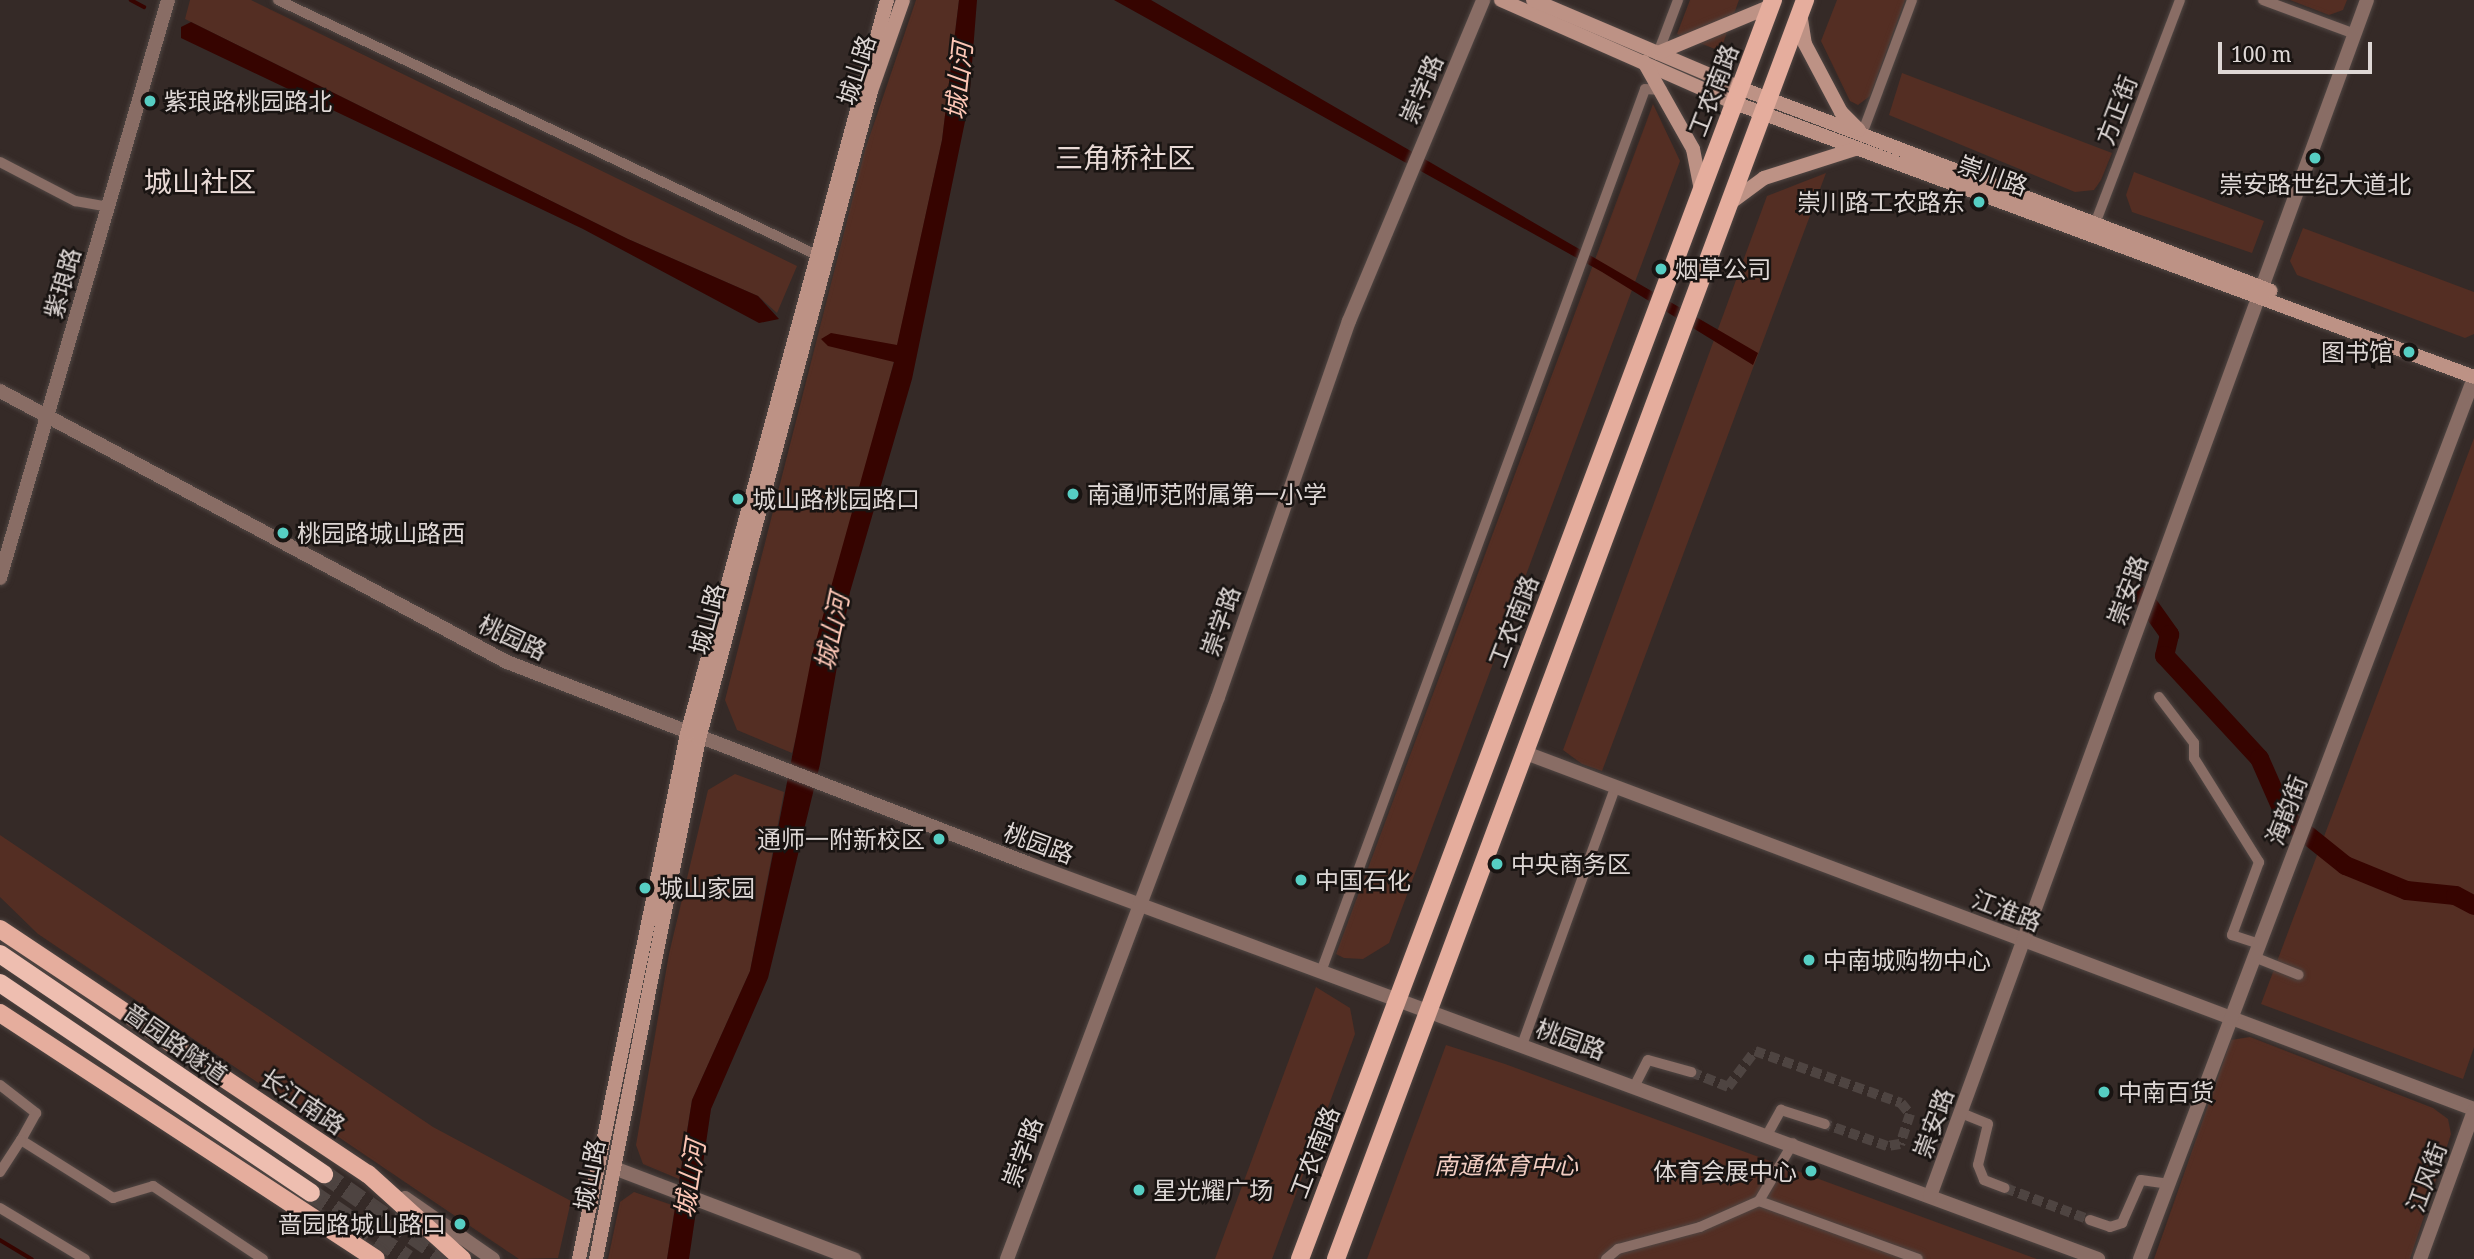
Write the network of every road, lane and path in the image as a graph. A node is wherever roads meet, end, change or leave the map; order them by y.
1 (168, 0) edge
2 (278, 0) edge
3 (887, 0) edge
4 (903, 0) edge
5 (1483, 0) edge
6 (1501, 0) edge
7 (1534, 0) edge
8 (1678, 0) edge
9 (1912, 0) edge
10 (2180, 0) edge
11 (2263, 0) edge
12 (2367, 0) edge
13 (1772, 3) edge
14 (1802, 6) edge
15 (2354, 34) junction
16 (1658, 53) junction
17 (1643, 61) junction
18 (1662, 90) junction
19 (1737, 95) junction
20 (1765, 106) junction
21 (1862, 134) junction
22 (1855, 149) junction
23 (0, 162) edge
24 (1701, 190) junction
25 (1730, 203) junction
26 (108, 208) junction
27 (2096, 220) junction
28 (2090, 235) junction
29 (820, 257) junction
30 (2260, 292) junction
31 (2474, 368) edge
32 (2474, 378) edge
33 (0, 391) edge
34 (48, 419) junction
35 (0, 578) edge
36 (2159, 697) dead end
37 (693, 737) junction
38 (1523, 752) junction
39 (1616, 786) junction
40 (1138, 902) junction
41 (0, 919) edge
42 (0, 929) edge
43 (2024, 941) junction
44 (0, 947) edge
45 (2257, 951) junction
46 (0, 954) edge
47 (48, 960) junction
48 (1322, 969) junction
49 (2298, 975) dead end
50 (0, 984) edge
51 (0, 994) edge
52 (1398, 997) junction
53 (1429, 1009) junction
54 (0, 1013) edge
55 (2230, 1018) junction
56 (105, 1023) junction
57 (1522, 1045) junction
58 (1691, 1072) tunnel mouth
59 (0, 1085) edge
60 (1634, 1087) junction
61 (2474, 1110) edge
62 (1961, 1113) junction
63 (1825, 1124) tunnel mouth
64 (220, 1132) junction
65 (1767, 1135) junction
66 (21, 1140) junction
67 (1793, 1143) junction
68 (614, 1168) junction
69 (0, 1172) edge
70 (324, 1174) tunnel mouth
71 (368, 1174) junction
72 (2168, 1184) junction
73 (2005, 1188) tunnel mouth
74 (311, 1193) tunnel mouth
75 (1930, 1196) junction
76 (1759, 1201) junction
77 (0, 1208) edge
78 (2090, 1220) tunnel mouth
79 (584, 1238) junction
80 (356, 1253) edge
81 (260, 1258) edge
82 (85, 1259) edge
83 (376, 1259) edge
84 (463, 1259) edge
85 (493, 1259) edge
86 (572, 1259) edge
87 (579, 1259) edge
88 (596, 1259) edge
89 (854, 1259) edge
90 (1007, 1259) edge
91 (1300, 1259) edge
92 (1336, 1259) edge
93 (1606, 1259) edge
94 (1918, 1259) edge
95 (2098, 1259) edge
96 (2140, 1259) edge
97 (2420, 1259) edge

1 - 26 street, 紫琅路
2 - 29 street
3 - 29 main road, 城山路
4 - 29 main road, 城山路
5 - 40 street, 崇学路
6 - 17 main road, 崇川路
7 - 16 main road, 崇川路
8 - 16 street
9 - 21 street
10 - 27 street, 方正街
11 - 15 street
12 - 15 street, 崇安路
13 - 16 main road
13 - 19 main road, 工农南路
14 - 20 main road
14 - 21 main road
15 - 30 street, 崇安路
16 - 19 main road, 崇川路
17 - 18 main road
17 - 19 main road, 崇川路
18 - 24 main road
18 - 48 street
19 - 20 main road, 崇川路
19 - 24 main road, 工农南路
20 - 21 main road, 崇川路
20 - 22 main road, 崇川路
20 - 25 main road
21 - 27 main road, 崇川路
22 - 25 main road
22 - 28 main road, 崇川路
23 - 26 street
24 - 52 main road, 工农南路
25 - 38 main road
26 - 34 street, 紫琅路
27 - 28 street, 方正街
27 - 30 main road, 崇川路
28 - 30 main road, 崇川路
29 - 37 main road, 城山路
30 - 31 main road, 崇川路
30 - 32 main road, 崇川路
30 - 43 street, 崇安路
32 - 45 street, 海韵街
33 - 34 street, 桃园路
34 - 35 street, 紫琅路
34 - 37 street, 桃园路
36 - 45 street
37 - 40 street, 桃园路
37 - 68 main road, 城山路
37 - 79 main road, 城山路
38 - 39 street, 江淮路
38 - 53 main road
39 - 43 street, 江淮路
39 - 57 street
40 - 48 street, 桃园路
40 - 90 street, 崇学路
41 - 47 street
42 - 47 main road, 长江南路
43 - 55 street, 江淮路
43 - 62 street, 崇安路
44 - 56 highway
45 - 49 street
45 - 55 street, 海韵街
46 - 56 highway, 啬园路隧道
47 - 71 main road, 长江南路
48 - 52 street, 桃园路
50 - 64 highway, 啬园路隧道
51 - 64 highway
52 - 53 street, 桃园路
52 - 91 main road, 工农南路
53 - 57 street, 桃园路
53 - 92 main road
54 - 80 main road
55 - 61 street, 江淮路
55 - 72 street, 海韵街
56 - 70 highway, 啬园路隧道
57 - 60 street, 桃园路
58 - 60 street
59 - 66 street
60 - 65 street, 桃园路
61 - 97 street, 江风街
62 - 73 street
62 - 75 street, 崇安路
63 - 65 street
64 - 74 highway, 啬园路隧道
65 - 67 street, 桃园路
66 - 69 street
66 - 81 street
67 - 75 street, 桃园路
67 - 76 street
68 - 88 main road, 城山路
68 - 89 street
71 - 84 main road, 长江南路
71 - 85 street
72 - 78 street
72 - 96 street, 海韵街
75 - 95 street, 桃园路
76 - 93 street
76 - 94 street
77 - 82 street
79 - 86 main road
79 - 87 main road, 城山路
80 - 83 main road

